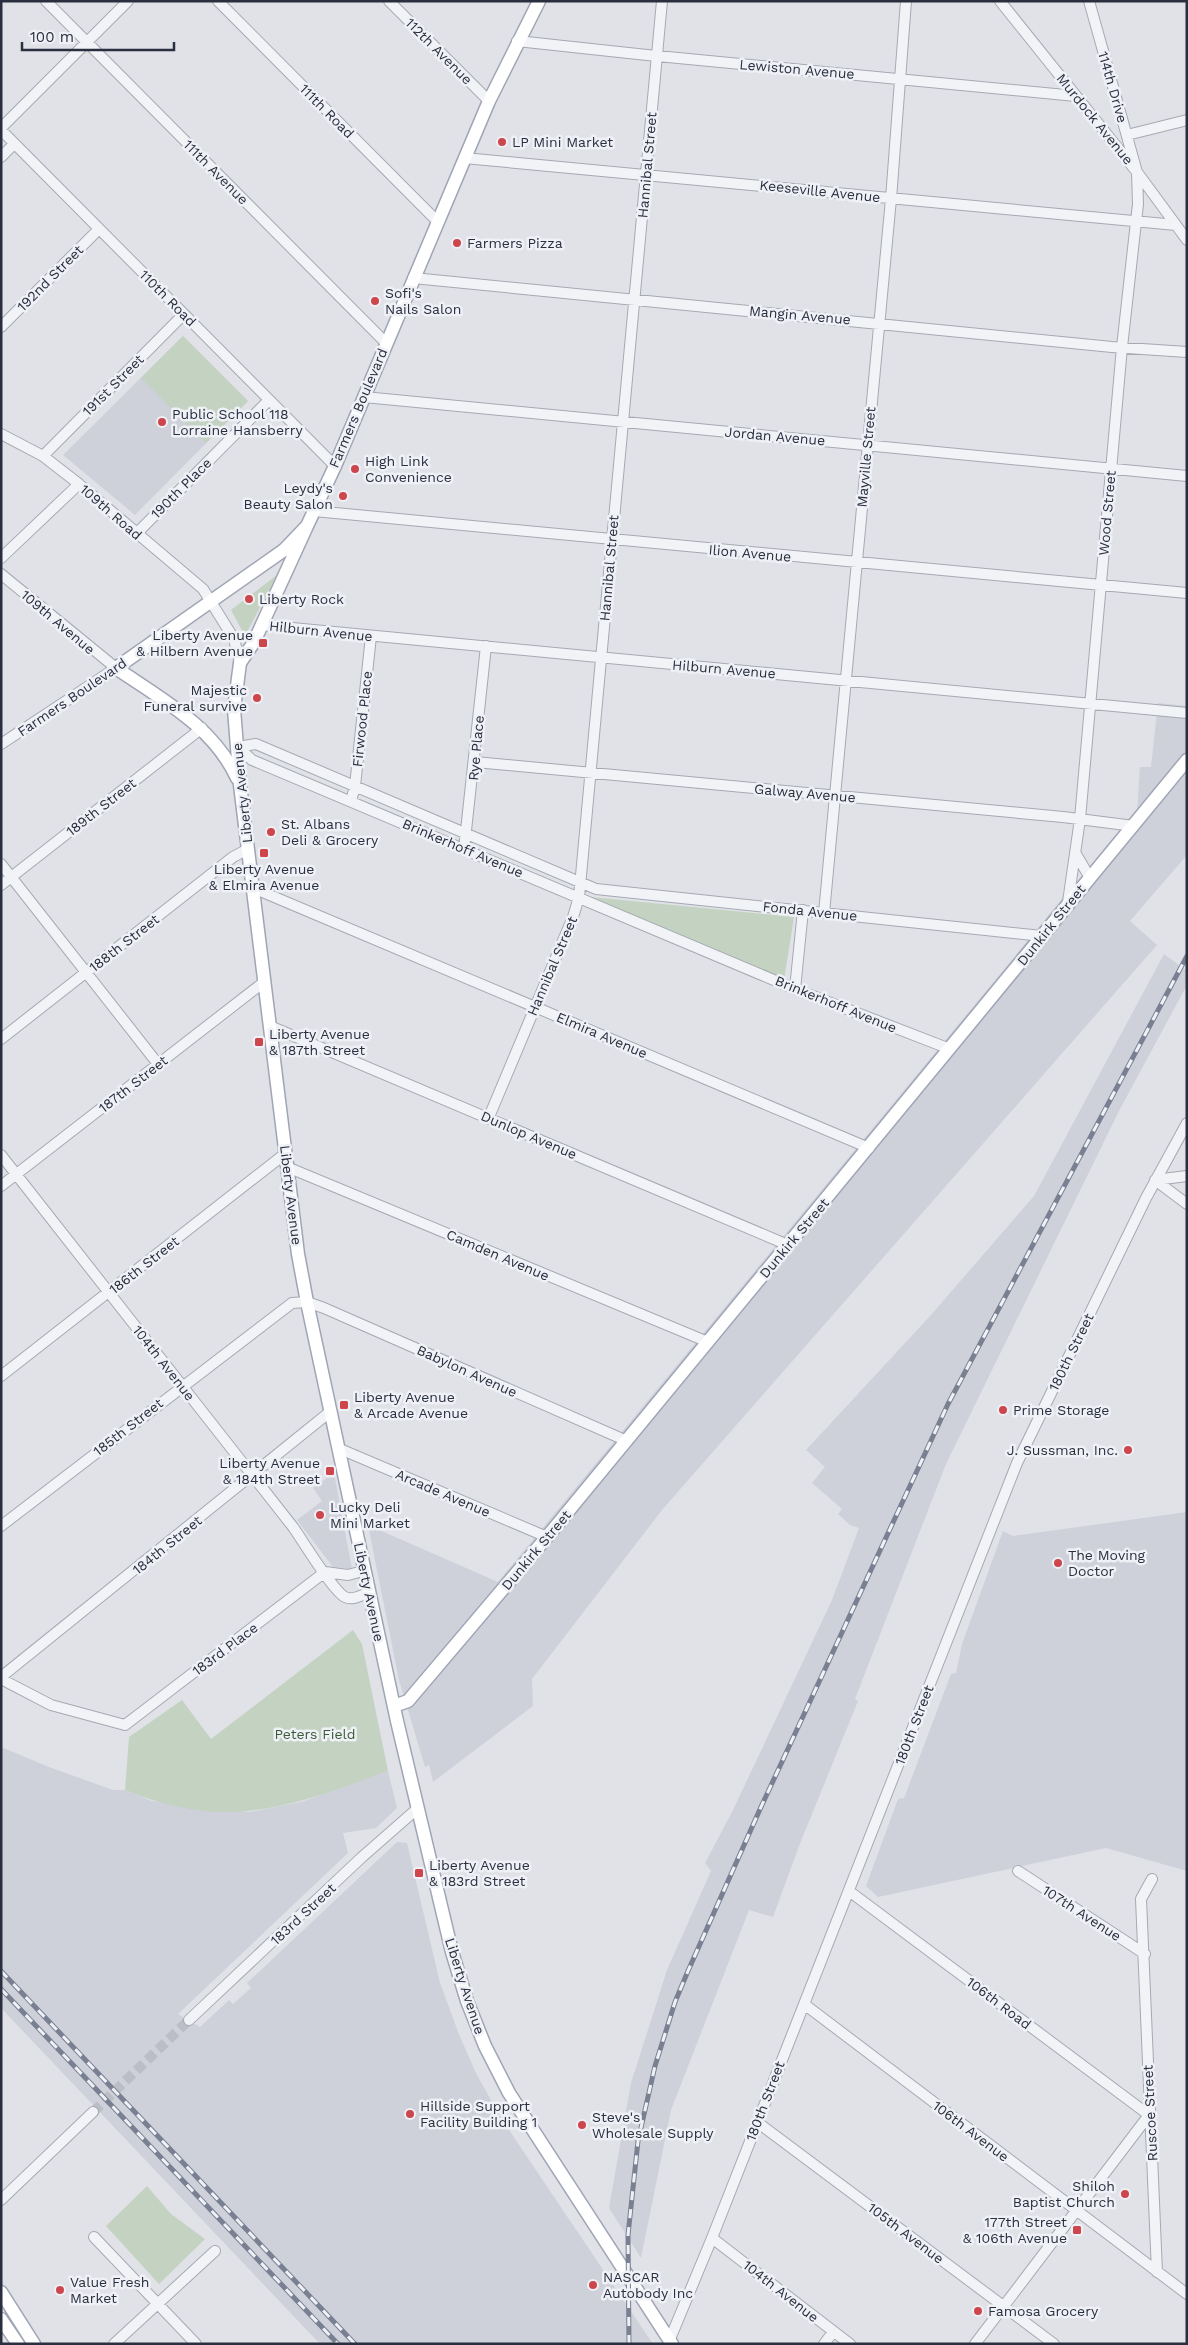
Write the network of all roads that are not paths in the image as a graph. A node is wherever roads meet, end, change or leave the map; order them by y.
1 (46, 1) edge
2 (128, 1) edge
3 (218, 1) edge
4 (389, 1) edge
5 (539, 1) edge
6 (662, 1) edge
7 (906, 1) edge
8 (1000, 1) edge
9 (1089, 1) edge
10 (517, 41) junction
11 (87, 43) junction
12 (657, 56) junction
13 (900, 78) junction
14 (1076, 96) junction
15 (489, 101) junction
16 (1187, 120) edge
17 (1, 129) edge
18 (1127, 135) junction
19 (14, 144) junction
20 (1, 157) edge
21 (464, 158) junction
22 (1137, 172) junction
23 (646, 175) junction
24 (891, 198) junction
25 (436, 221) junction
26 (1137, 221) junction
27 (1176, 225) junction
28 (99, 229) junction
29 (1187, 240) edge
30 (414, 278) junction
31 (634, 300) junction
32 (184, 314) junction
33 (879, 323) junction
34 (1, 327) edge
35 (386, 343) junction
36 (1122, 347) junction
37 (1187, 352) edge
38 (364, 397) junction
39 (269, 400) junction
40 (623, 422) junction
41 (1, 434) edge
42 (868, 445) junction
43 (43, 456) junction
44 (335, 466) junction
45 (1111, 469) junction
46 (1187, 476) edge
47 (79, 484) junction
48 (314, 511) junction
49 (307, 526) junction
50 (137, 533) junction
51 (611, 540) junction
52 (1, 558) edge
53 (856, 562) junction
54 (1, 574) edge
55 (1100, 585) junction
56 (1187, 593) edge
57 (212, 601) junction
58 (261, 625) junction
59 (371, 636) junction
60 (486, 646) junction
61 (601, 657) junction
62 (240, 663) junction
63 (116, 668) junction
64 (846, 680) junction
65 (1090, 703) junction
66 (1187, 713) edge
67 (202, 728) junction
68 (1, 744) edge
69 (238, 747) junction
70 (1187, 760) edge
71 (475, 762) junction
72 (590, 772) junction
73 (240, 785) junction
74 (355, 786) junction
75 (835, 796) junction
76 (351, 801) junction
77 (1080, 819) junction
78 (1134, 826) junction
79 (468, 834) junction
80 (248, 849) junction
81 (464, 849) junction
82 (1076, 854) junction
83 (1, 864) edge
84 (12, 877) junction
85 (1090, 878) junction
86 (580, 882) junction
87 (1, 885) edge
88 (253, 888) junction
89 (579, 897) junction
90 (1068, 902) junction
91 (803, 910) junction
92 (824, 913) junction
93 (1042, 936) junction
94 (86, 972) junction
95 (264, 982) junction
96 (794, 989) junction
97 (535, 1007) junction
98 (270, 1026) junction
99 (1, 1039) edge
100 (950, 1049) junction
101 (158, 1064) junction
102 (489, 1118) junction
103 (1187, 1124) edge
104 (869, 1148) junction
105 (286, 1153) junction
106 (1, 1155) edge
107 (287, 1167) junction
108 (17, 1175) junction
109 (1187, 1176) edge
110 (1155, 1180) junction
111 (1, 1186) edge
112 (1187, 1204) edge
113 (788, 1245) junction
114 (109, 1292) junction
115 (307, 1302) junction
116 (708, 1342) junction
117 (1, 1376) edge
118 (182, 1386) junction
119 (331, 1411) junction
120 (627, 1440) junction
121 (340, 1449) junction
122 (253, 1477) junction
123 (1, 1526) edge
124 (547, 1537) junction
125 (363, 1571) junction
126 (325, 1572) junction
127 (368, 1593) junction
128 (1, 1678) edge
129 (394, 1706) junction
130 (418, 1808) junction
131 (1018, 1871) dead end
132 (1152, 1879) dead end
133 (849, 1891) junction
134 (1145, 1954) junction
135 (804, 2004) junction
136 (189, 2020) tunnel mouth
137 (94, 2112) tunnel mouth
138 (1150, 2115) junction
139 (757, 2122) junction
140 (1, 2200) edge
141 (1077, 2210) junction
142 (94, 2237) dead end
143 (712, 2238) junction
144 (215, 2251) dead end
145 (1157, 2272) junction
146 (1184, 2290) edge
147 (1, 2292) edge
148 (158, 2304) junction
149 (1004, 2306) junction
150 (1, 2319) edge
151 (833, 2332) junction
152 (671, 2341) edge
153 (25, 2342) edge
154 (114, 2344) edge
155 (196, 2344) edge
156 (824, 2344) edge
157 (850, 2344) edge
158 (975, 2344) edge
159 (1054, 2344) edge

1 - 11 street, 111th Avenue
2 - 11 street
3 - 25 street, 111th Road
4 - 15 street, 112th Avenue
5 - 10 main road, Farmers Boulevard
6 - 12 street, Hannibal Street
7 - 13 street, Mayville Street
8 - 14 street, Murdock Avenue
9 - 18 street, 114th Drive
10 - 12 street, Lewiston Avenue
10 - 15 main road, Farmers Boulevard
11 - 17 street
11 - 35 street, 111th Avenue
12 - 13 street, Lewiston Avenue
12 - 23 street, Hannibal Street
13 - 14 street, Lewiston Avenue
13 - 24 street, Mayville Street
14 - 22 street, Murdock Avenue
15 - 21 main road, Farmers Boulevard
16 - 18 street
17 - 19 street, 110th Road
18 - 22 street, 114th Drive
19 - 20 street
19 - 28 street, 110th Road
21 - 23 street, Keeseville Avenue
21 - 25 main road, Farmers Boulevard
22 - 26 street, Wood Street
22 - 27 street, Murdock Avenue
23 - 24 street, Keeseville Avenue
23 - 31 street, Hannibal Street
24 - 26 street, Keeseville Avenue
24 - 33 street, Mayville Street
25 - 30 main road, Farmers Boulevard
26 - 27 street, Keeseville Avenue
26 - 36 street, Wood Street
27 - 29 street, Murdock Avenue
28 - 32 street, 110th Road
28 - 34 street, 192nd Street
30 - 31 street, Mangin Avenue
30 - 35 main road, Farmers Boulevard
31 - 33 street, Mangin Avenue
31 - 40 street, Hannibal Street
32 - 39 street, 110th Road
32 - 43 street, 191st Street
33 - 36 street, Mangin Avenue
33 - 42 street, Mayville Street
35 - 38 main road, Farmers Boulevard
36 - 37 street, Mangin Avenue
36 - 45 street, Wood Street
38 - 40 street, Jordan Avenue
38 - 44 main road, Farmers Boulevard
39 - 44 street, 110th Road
39 - 50 street, 190th Place
40 - 42 street, Jordan Avenue
40 - 51 street, Hannibal Street
41 - 43 street, 109th Road
42 - 45 street, Jordan Avenue
42 - 53 street, Mayville Street
43 - 47 street, 109th Road
44 - 48 main road, Farmers Boulevard
45 - 46 street, Jordan Avenue
45 - 55 street, Wood Street
47 - 50 street, 109th Road
47 - 52 street
48 - 49 main road, Farmers Boulevard
48 - 51 street, Ilion Avenue
49 - 57 main road, Farmers Boulevard
49 - 58 main road, Liberty Avenue
50 - 57 street, 109th Road
51 - 53 street, Ilion Avenue
51 - 61 street, Hannibal Street
53 - 55 street, Ilion Avenue
53 - 64 street, Mayville Street
54 - 63 street, 109th Avenue
55 - 56 street, Ilion Avenue
55 - 65 street, Wood Street
57 - 62 street, Liberty Avenue
57 - 63 main road, Farmers Boulevard
58 - 59 street, Hilburn Avenue
58 - 62 main road, Liberty Avenue
59 - 60 street, Hilburn Avenue
59 - 74 street, Firwood Place
60 - 61 street, Hilburn Avenue
60 - 71 street, Rye Place
61 - 64 street, Hilburn Avenue
61 - 72 street, Hannibal Street
62 - 69 main road, Liberty Avenue
63 - 67 main road
63 - 68 street, Farmers Boulevard
64 - 65 street, Hilburn Avenue
64 - 75 street, Mayville Street
65 - 66 street, Hilburn Avenue
65 - 77 street, Wood Street
67 - 73 main road
67 - 84 street, 189th Street
69 - 73 main road, Liberty Avenue
69 - 74 street, Brinkerhoff Avenue
69 - 76 street, Brinkerhoff Avenue
70 - 78 main road, Dunkirk Street
71 - 72 street, Galway Avenue
71 - 79 street, Rye Place
72 - 75 street, Galway Avenue
72 - 86 street, Hannibal Street
73 - 80 main road, Liberty Avenue
74 - 76 street, Firwood Place
74 - 79 street, Brinkerhoff Avenue
75 - 77 street, Galway Avenue
75 - 92 street, Mayville Street
76 - 81 street, Brinkerhoff Avenue
77 - 78 street, Galway Avenue
77 - 82 street, Wood Street
78 - 85 main road, Dunkirk Street
79 - 81 street, Rye Place
79 - 86 street, Brinkerhoff Avenue
80 - 88 main road, Liberty Avenue
80 - 94 street, 188th Street
81 - 89 street, Brinkerhoff Avenue
82 - 85 street
82 - 90 street, Wood Street
83 - 84 street
84 - 87 street, 189th Street
84 - 94 street
85 - 90 main road, Dunkirk Street
86 - 89 street, Hannibal Street
86 - 91 street, Fonda Avenue
88 - 95 main road, Liberty Avenue
88 - 97 street, Elmira Avenue
89 - 96 street, Brinkerhoff Avenue
89 - 97 street, Hannibal Street
90 - 93 main road, Dunkirk Street
91 - 92 street, Fonda Avenue
91 - 96 street
92 - 93 street, Fonda Avenue
93 - 100 main road, Dunkirk Street
94 - 99 street, 188th Street
94 - 101 street
95 - 98 main road, Liberty Avenue
95 - 101 street, 187th Street
96 - 100 street, Brinkerhoff Avenue
97 - 102 street, Hannibal Street
97 - 104 street, Elmira Avenue
98 - 102 street, Dunlop Avenue
98 - 105 main road, Liberty Avenue
100 - 104 main road, Dunkirk Street
101 - 108 street, 187th Street
102 - 113 street, Dunlop Avenue
103 - 110 street, 180th Street
104 - 113 main road, Dunkirk Street
105 - 107 main road, Liberty Avenue
105 - 114 street, 186th Street
106 - 108 street, 104th Avenue
107 - 115 main road, Liberty Avenue
107 - 116 street, Camden Avenue
108 - 111 street, 187th Street
108 - 114 street, 104th Avenue
109 - 110 street
110 - 112 street
110 - 133 street, 180th Street
113 - 116 main road, Dunkirk Street
114 - 117 street, 186th Street
114 - 118 street, 104th Avenue
115 - 118 street, 185th Street
115 - 119 main road, Liberty Avenue
115 - 120 street, Babylon Avenue
116 - 120 main road, Dunkirk Street
118 - 122 street, 104th Avenue
118 - 123 street, 185th Street
119 - 121 main road, Liberty Avenue
119 - 122 street, 184th Street
120 - 124 main road, Dunkirk Street
121 - 124 street, Arcade Avenue
121 - 125 main road, Liberty Avenue
122 - 126 street, 104th Avenue
122 - 128 street, 184th Street
124 - 129 main road, Dunkirk Street
125 - 126 street
125 - 127 main road, Liberty Avenue
126 - 127 street, 104th Avenue
126 - 128 street, 183rd Place
127 - 129 main road, Liberty Avenue
129 - 130 main road, Liberty Avenue
130 - 136 street, 183rd Street
130 - 152 main road, Liberty Avenue
131 - 134 street, 107th Avenue
132 - 134 street, Ruscoe Street
133 - 135 street, 180th Street
133 - 138 street, 106th Road
134 - 138 street, Ruscoe Street
135 - 139 street, 180th Street
135 - 141 street, 106th Avenue
137 - 140 street
138 - 141 street
138 - 145 street, Ruscoe Street
139 - 143 street, 180th Street
139 - 149 street, 105th Avenue
141 - 145 street, 106th Avenue
141 - 149 street
142 - 148 street
143 - 151 street, 104th Avenue
143 - 152 street, 180th Street
144 - 148 street
145 - 146 street, 106th Avenue
147 - 153 main road
148 - 154 street
148 - 155 street
149 - 158 street
149 - 159 street, 105th Avenue
150 - 153 main road
151 - 156 street
151 - 157 street, 104th Avenue

